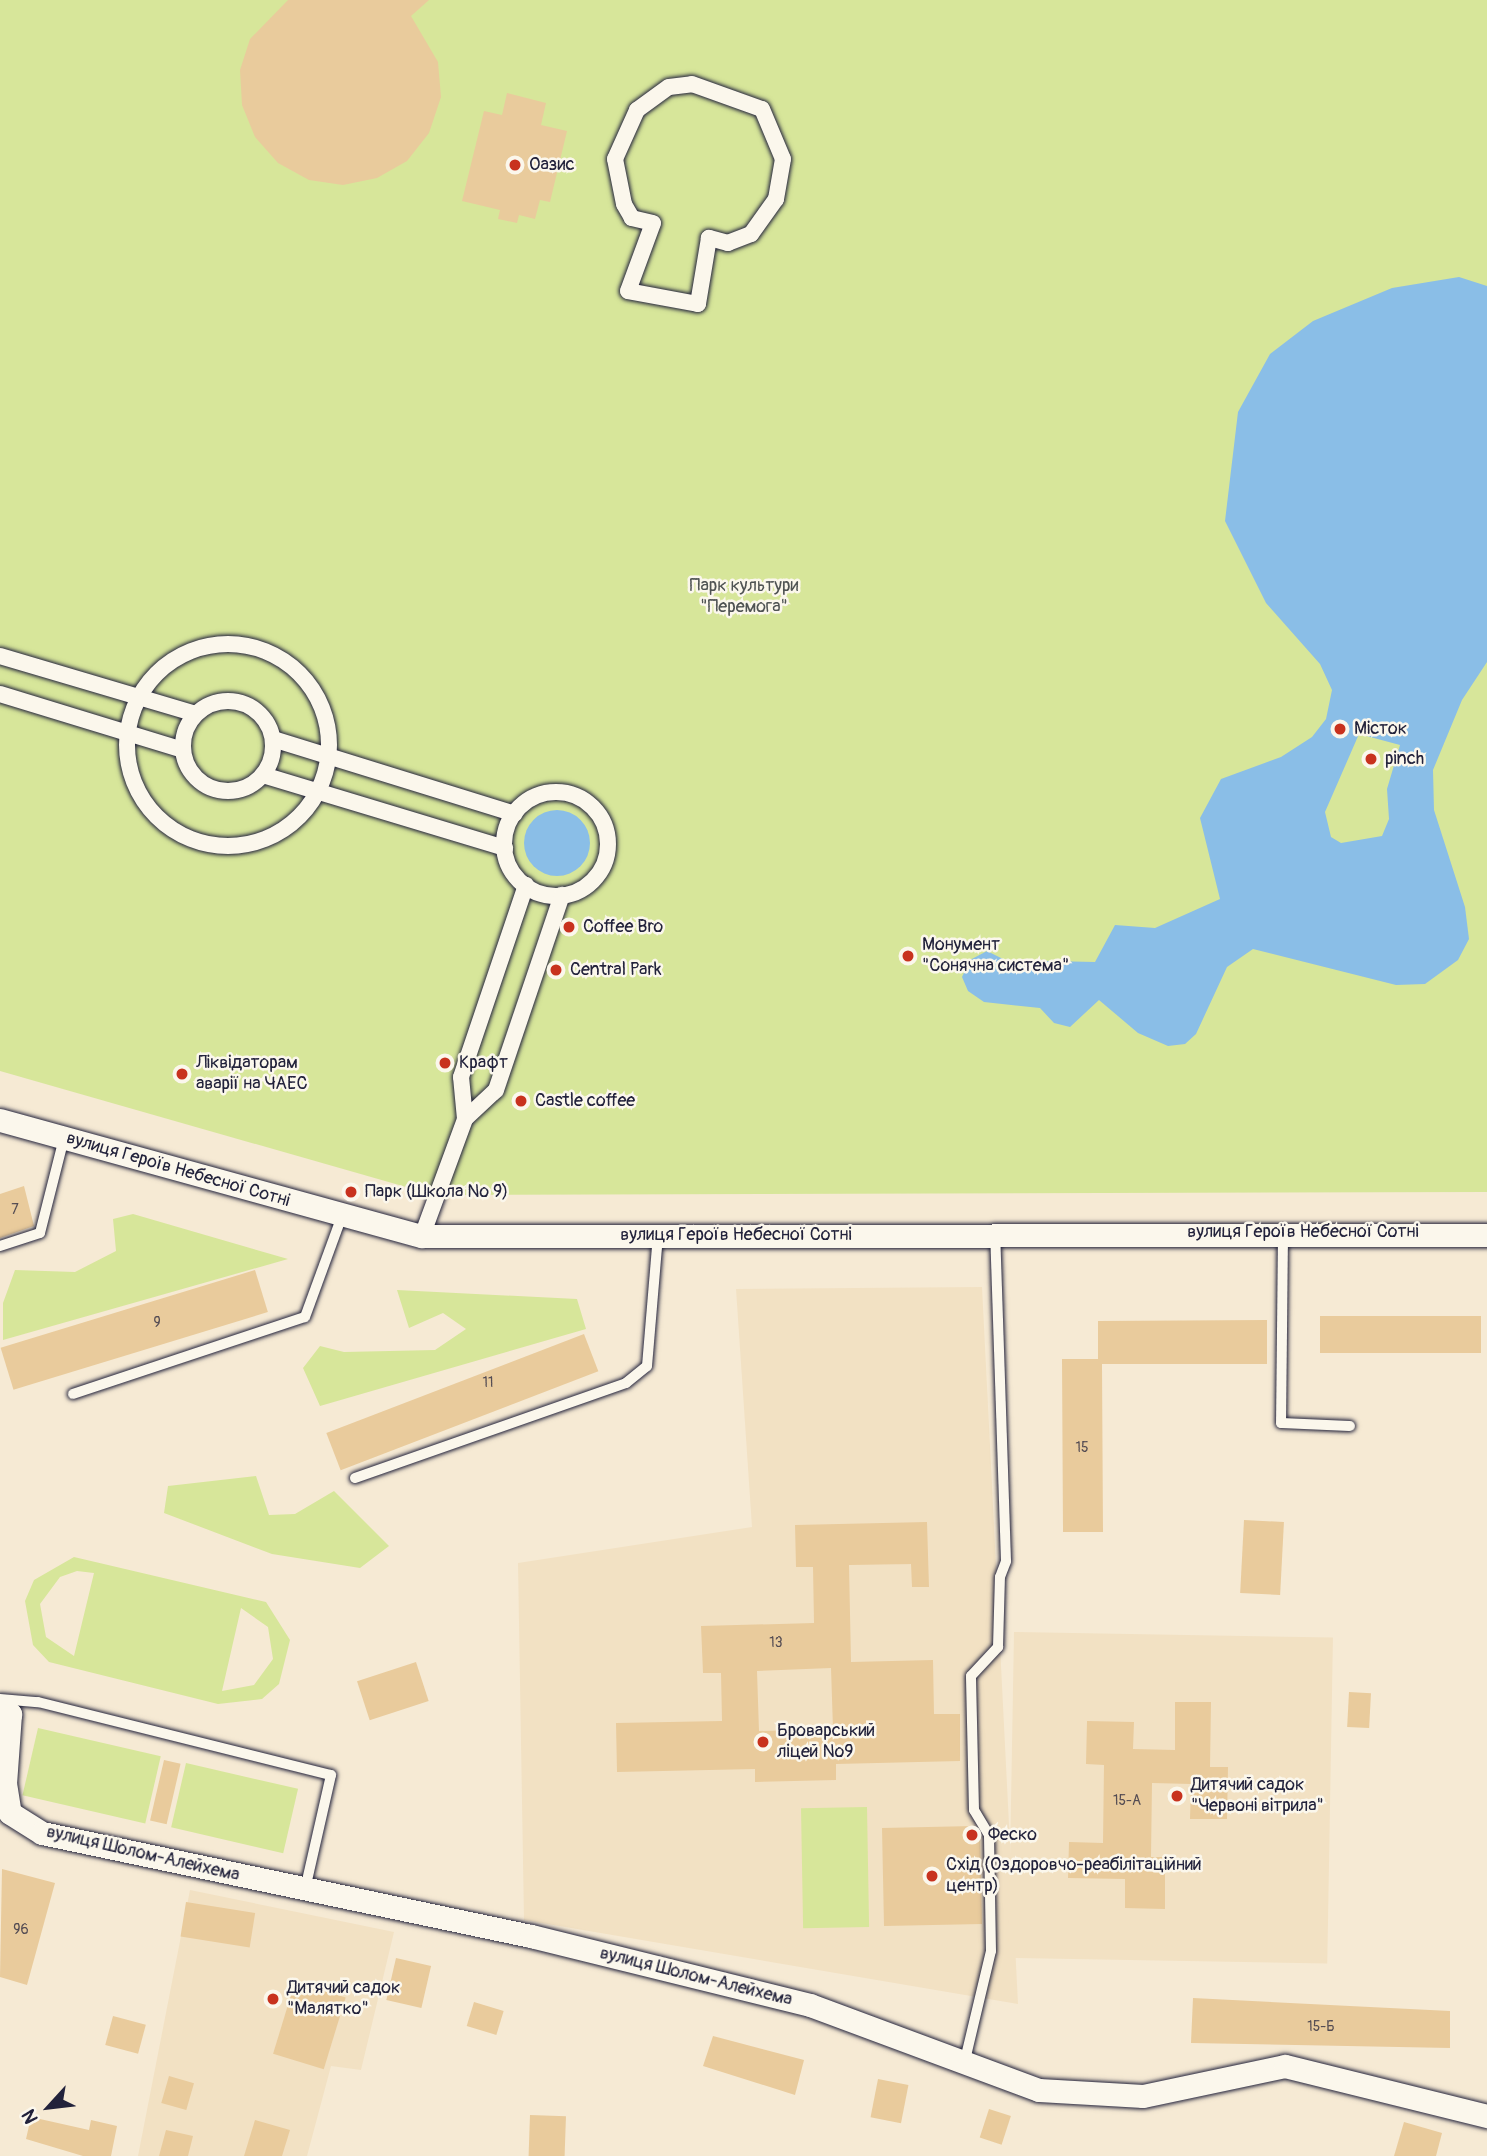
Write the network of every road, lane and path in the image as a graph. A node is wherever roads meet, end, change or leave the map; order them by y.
1 (728, 243) joint
2 (0, 656) edge
3 (0, 695) edge
4 (139, 698) junction
5 (196, 714) junction
6 (128, 733) junction
7 (273, 739) junction
8 (183, 750) junction
9 (328, 756) junction
10 (263, 775) junction
11 (318, 791) junction
12 (514, 814) junction
13 (505, 848) junction
14 (526, 885) junction
15 (562, 895) junction
16 (466, 1119) junction
17 (0, 1120) edge
18 (64, 1138) junction
19 (342, 1216) junction
20 (1283, 1232) junction
21 (995, 1233) junction
22 (658, 1235) junction
23 (1487, 1235) edge
24 (422, 1236) junction
25 (0, 1246) edge
26 (73, 1394) dead end
27 (1350, 1426) dead end
28 (355, 1478) dead end
29 (0, 1699) edge
30 (0, 1708) edge
31 (2, 1791) edge
32 (305, 1889) junction
33 (965, 2060) junction
34 (1487, 2116) edge

1 - 1 street
2 - 4 street
3 - 6 street
4 - 5 street
4 - 6 street
4 - 9 street
5 - 7 street
5 - 8 street
6 - 8 street
6 - 11 street
7 - 9 street
7 - 10 street
8 - 10 street
9 - 11 street
9 - 12 street
10 - 11 street
11 - 13 street
12 - 13 street
12 - 15 street
13 - 14 street
14 - 15 street
14 - 16 street
15 - 16 street
16 - 24 street
17 - 18 street, вулиця Героїв Небесної Сотні
18 - 19 street, вулиця Героїв Небесної Сотні
18 - 25 lane
19 - 24 street, вулиця Героїв Небесної Сотні
19 - 26 lane
20 - 21 street, вулиця Героїв Небесної Сотні
20 - 23 street, вулиця Героїв Небесної Сотні
20 - 27 lane
21 - 22 street, вулиця Героїв Небесної Сотні
21 - 33 lane
22 - 24 street, вулиця Героїв Небесної Сотні
22 - 28 lane
29 - 32 lane
30 - 31 street, вулиця Шолом-Алейхема
31 - 32 street, вулиця Шолом-Алейхема
32 - 33 street, вулиця Шолом-Алейхема
33 - 34 street, вулиця Шолом-Алейхема

